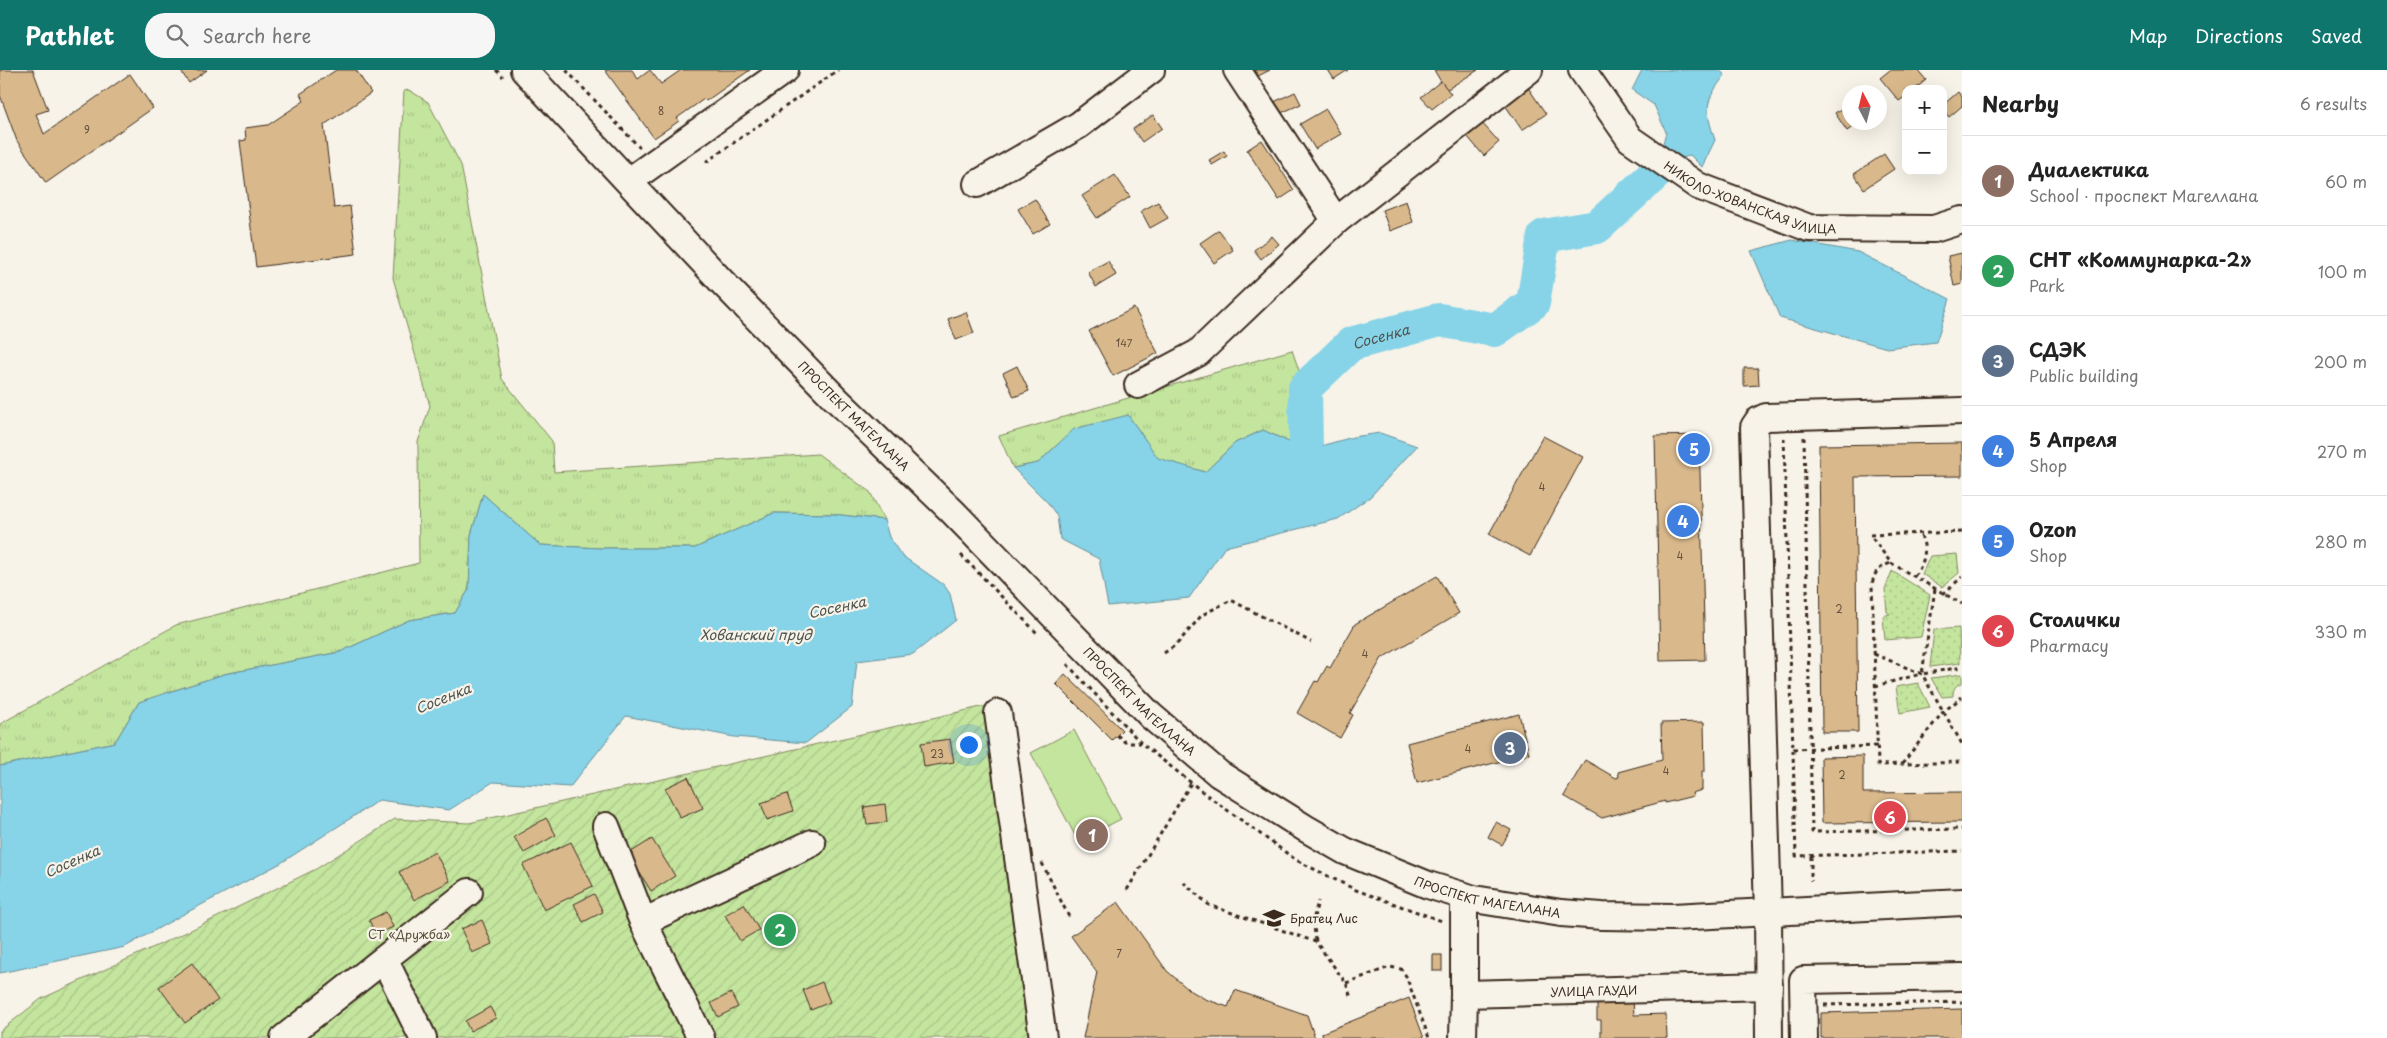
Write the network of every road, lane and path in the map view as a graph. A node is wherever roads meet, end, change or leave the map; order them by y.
1 (524, 70) edge
2 (566, 70) edge
3 (786, 70) edge
4 (838, 70) edge
5 (1151, 70) edge
6 (1237, 70) edge
7 (1530, 70) edge
8 (1582, 70) edge
9 (706, 162) dead end
10 (654, 163) junction
11 (629, 181) junction
12 (977, 184) dead end
13 (1962, 220) edge
14 (1336, 221) junction
15 (1138, 386) dead end
16 (1962, 411) edge
17 (1783, 416) junction
18 (1804, 435) dead end
19 (1962, 532) edge
20 (1920, 533) junction
21 (1891, 563) junction
22 (1914, 576) junction
23 (1962, 577) edge
24 (1935, 589) junction
25 (1944, 594) junction
26 (1962, 604) edge
27 (1311, 642) dead end
28 (1164, 653) dead end
29 (1874, 654) junction
30 (1962, 667) edge
31 (1922, 674) junction
32 (1875, 686) junction
33 (1962, 697) edge
34 (1943, 712) junction
35 (998, 713) dead end
36 (1117, 735) dead end
37 (1141, 743) dead end
38 (1962, 744) edge
39 (1878, 746) junction
40 (1811, 748) junction
41 (1792, 749) junction
42 (1962, 762) edge
43 (1901, 764) junction
44 (1191, 783) dead end
45 (606, 826) dead end
46 (1962, 829) edge
47 (812, 843) dead end
48 (1962, 851) edge
49 (1038, 855) dead end
50 (1811, 856) junction
51 (1811, 881) dead end
52 (1183, 882) dead end
53 (1127, 890) dead end
54 (469, 892) dead end
55 (1464, 896) junction
56 (1318, 901) dead end
57 (1962, 902) edge
58 (1768, 913) junction
59 (1069, 916) dead end
60 (642, 922) junction
61 (1316, 942) junction
62 (385, 961) junction
63 (1962, 977) edge
64 (1346, 983) junction
65 (1768, 986) junction
66 (1464, 994) junction
67 (1351, 998) dead end
68 (1962, 1002) edge
69 (1803, 1005) junction
70 (284, 1038) edge
71 (423, 1038) edge
72 (701, 1038) edge
73 (1043, 1038) edge
74 (1429, 1038) edge
75 (1463, 1038) edge
76 (1770, 1038) edge
77 (1804, 1038) edge

1 - 11 street, ПРОСПЕКТ МАГЕЛЛАНА
2 - 10 path
3 - 10 street
4 - 9 path
5 - 12 street
6 - 14 street
7 - 14 street
8 - 13 street, НИКОЛО-ХОВАНСКАЯ УЛИЦА
10 - 11 street
11 - 55 street, ПРОСПЕКТ МАГЕЛЛАНА
14 - 15 street
16 - 17 street
17 - 41 path
17 - 58 street
18 - 40 path
19 - 20 path
20 - 21 path
20 - 22 path
21 - 22 path
21 - 29 path
22 - 24 path
23 - 25 path
24 - 25 path
24 - 31 path
25 - 26 path
27 - 28 path
29 - 31 path
29 - 32 path
30 - 31 path
31 - 32 path
31 - 34 path
32 - 39 path
33 - 34 path
34 - 38 path
34 - 43 path
35 - 73 street
36 - 37 path
39 - 40 path
39 - 43 path
40 - 41 path
40 - 46 path
41 - 50 path
42 - 43 path
44 - 53 path
45 - 60 street
47 - 60 street
48 - 50 path
49 - 59 path
50 - 51 path
52 - 61 path
54 - 62 street
55 - 58 street, ПРОСПЕКТ МАГЕЛЛАНА
55 - 66 street
56 - 61 path
57 - 58 street, ПРОСПЕКТ МАГЕЛЛАНА
58 - 65 street
60 - 72 street
61 - 64 path
62 - 70 street
62 - 71 street
63 - 69 street
64 - 67 path
64 - 74 path
65 - 66 street, УЛИЦА ГАУДИ
65 - 76 street
66 - 75 street
68 - 69 path
69 - 77 street

